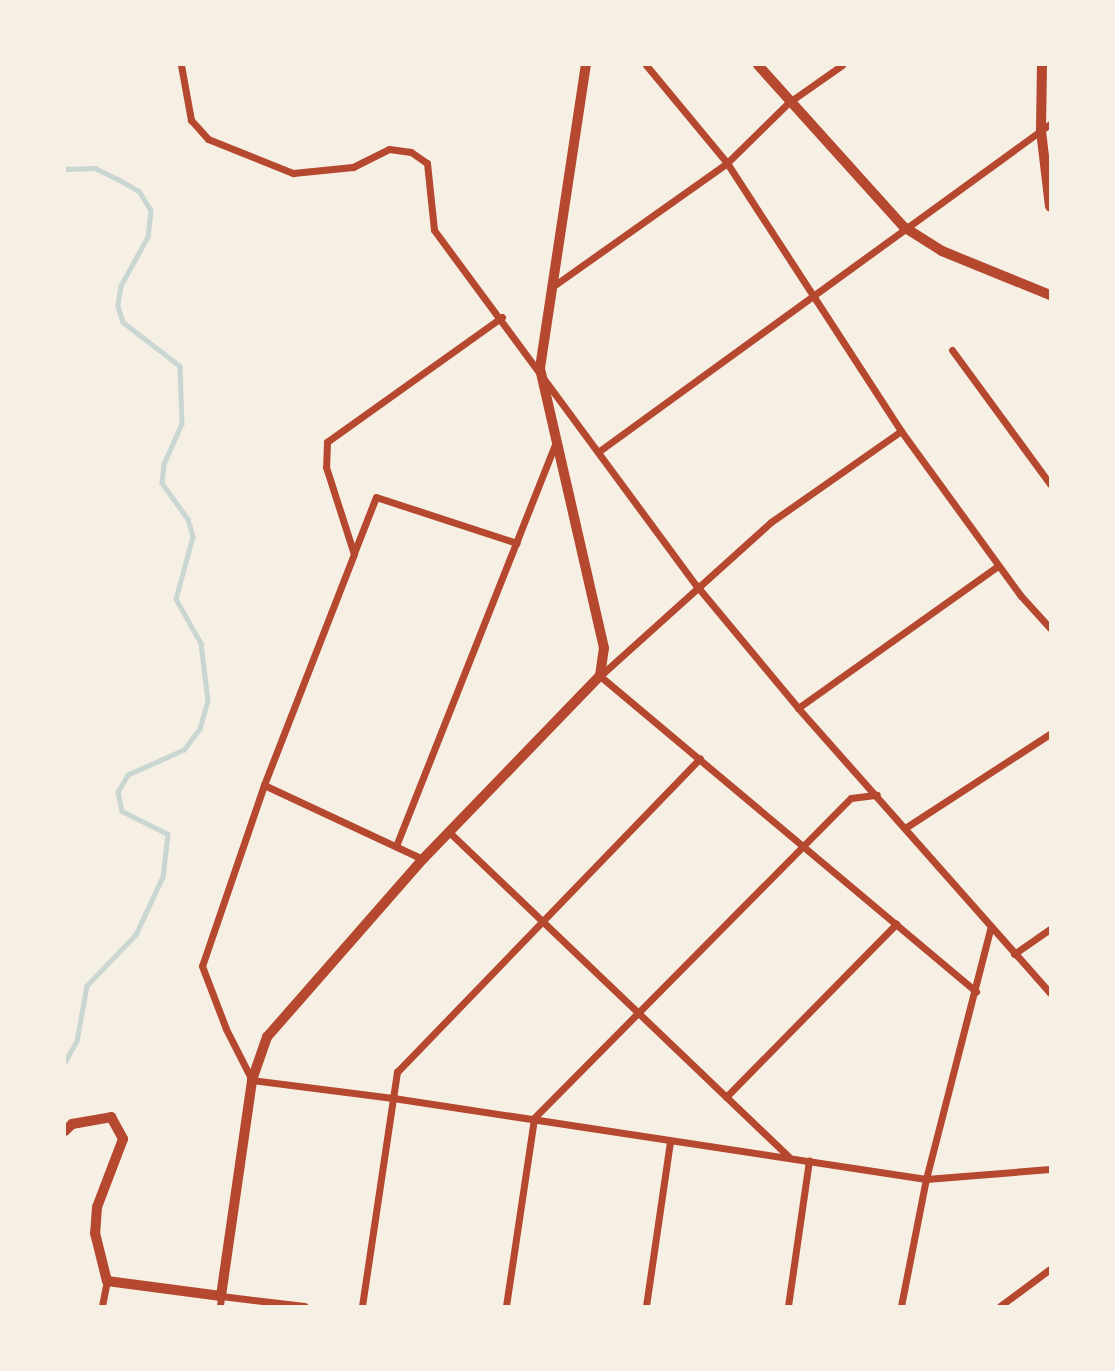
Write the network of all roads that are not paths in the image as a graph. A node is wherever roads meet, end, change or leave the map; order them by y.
1 (181, 65) edge
2 (586, 65) edge
3 (646, 65) edge
4 (758, 65) edge
5 (842, 65) edge
6 (1042, 65) edge
7 (788, 103) junction
8 (1045, 127) edge
9 (727, 163) junction
10 (1050, 206) edge
11 (904, 227) junction
12 (550, 289) junction
13 (1050, 295) edge
14 (813, 299) junction
15 (502, 317) junction
16 (953, 350) dead end
17 (540, 368) junction
18 (901, 430) junction
19 (555, 445) junction
20 (598, 452) junction
21 (1050, 484) edge
22 (517, 543) junction
23 (354, 554) junction
24 (998, 566) junction
25 (696, 585) junction
26 (1050, 628) edge
27 (600, 676) junction
28 (798, 708) junction
29 (1050, 734) edge
30 (700, 758) junction
31 (264, 785) junction
32 (877, 795) junction
33 (905, 828) junction
34 (449, 832) junction
35 (396, 846) junction
36 (801, 846) junction
37 (423, 859) junction
38 (541, 920) junction
39 (896, 924) junction
40 (991, 926) junction
41 (1050, 929) edge
42 (1014, 954) junction
43 (976, 992) junction
44 (1050, 993) edge
45 (637, 1012) junction
46 (252, 1080) junction
47 (726, 1097) junction
48 (393, 1098) junction
49 (534, 1118) junction
50 (65, 1130) edge
51 (670, 1141) junction
52 (790, 1157) junction
53 (809, 1161) junction
54 (1050, 1169) edge
55 (926, 1179) junction
56 (1050, 1269) edge
57 (107, 1281) junction
58 (220, 1301) edge
59 (102, 1306) edge
60 (304, 1306) edge
61 (362, 1306) edge
62 (506, 1306) edge
63 (646, 1306) edge
64 (788, 1306) edge
65 (901, 1306) edge
66 (1000, 1306) edge

1 - 15 street
2 - 12 street
3 - 9 street
4 - 7 street
5 - 7 street
6 - 8 street
7 - 9 street
7 - 11 street
8 - 10 street
8 - 11 street
9 - 12 street
9 - 14 street
11 - 13 street
11 - 14 street
12 - 17 street
14 - 18 street
14 - 20 street
15 - 17 street
15 - 23 street
16 - 21 street
17 - 19 street
17 - 20 street
18 - 24 street
18 - 25 street
19 - 22 street
19 - 27 street
20 - 25 street
22 - 23 street
22 - 35 street
23 - 31 street
24 - 26 street
24 - 28 street
25 - 27 street
25 - 28 street
27 - 30 street
27 - 34 street
28 - 32 street
29 - 33 street
30 - 36 street
30 - 38 street
31 - 35 street
31 - 46 street
32 - 33 street
32 - 36 street
33 - 40 street
34 - 37 street
34 - 38 street
35 - 37 street
36 - 39 street
36 - 45 street
37 - 46 street
38 - 45 street
38 - 48 street
39 - 43 street
39 - 47 street
40 - 42 street
40 - 43 street
41 - 42 street
42 - 44 street
43 - 55 street
45 - 47 street
45 - 49 street
46 - 48 street
46 - 58 street
47 - 52 street
48 - 49 street
48 - 61 street
49 - 51 street
49 - 62 street
50 - 57 street
51 - 52 street
51 - 63 street
52 - 53 street
53 - 55 street
53 - 64 street
54 - 55 street
55 - 65 street
56 - 66 street
57 - 58 street
57 - 59 street
58 - 60 street

